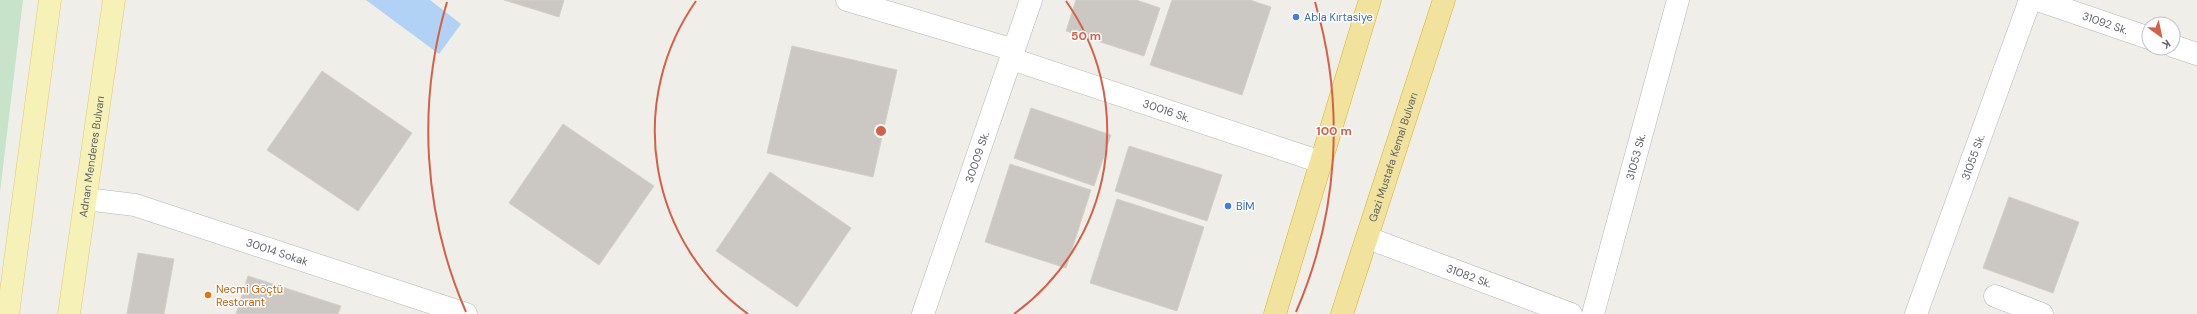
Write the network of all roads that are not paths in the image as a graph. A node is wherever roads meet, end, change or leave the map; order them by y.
1 (50, 0) edge
2 (114, 0) edge
3 (847, 0) edge
4 (1030, 0) edge
5 (1370, 0) edge
6 (1444, 0) edge
7 (1678, 0) edge
8 (2030, 0) edge
9 (2038, 0) edge
10 (2141, 35) edge
11 (2181, 49) edge
12 (1013, 54) junction
13 (2197, 54) edge
14 (1321, 162) junction
15 (86, 199) junction
16 (1368, 238) junction
17 (1995, 296) dead end
18 (8, 314) edge
19 (69, 314) edge
20 (466, 314) edge
21 (923, 314) edge
22 (1275, 314) edge
23 (1342, 314) edge
24 (1571, 314) edge
25 (1593, 314) edge
26 (1916, 314) edge
27 (2042, 314) edge

1 - 18 main road
2 - 15 main road, Adnan Menderes Bulvarı
3 - 12 street, 30016 Sk.
4 - 12 street, 30009 Sk.
5 - 14 highway
6 - 16 highway, Gazi Mustafa Kemal Bulvarı
7 - 25 street, 31053 Sk.
8 - 26 street, 31055 Sk.
9 - 10 street, 31092 Sk.
11 - 13 street
12 - 14 street, 30016 Sk.
12 - 21 street, 30009 Sk.
14 - 22 highway
15 - 19 main road, Adnan Menderes Bulvarı
15 - 20 street, 30014 Sokak
16 - 23 highway, Gazi Mustafa Kemal Bulvarı
16 - 24 street, 31082 Sk.
17 - 27 street

